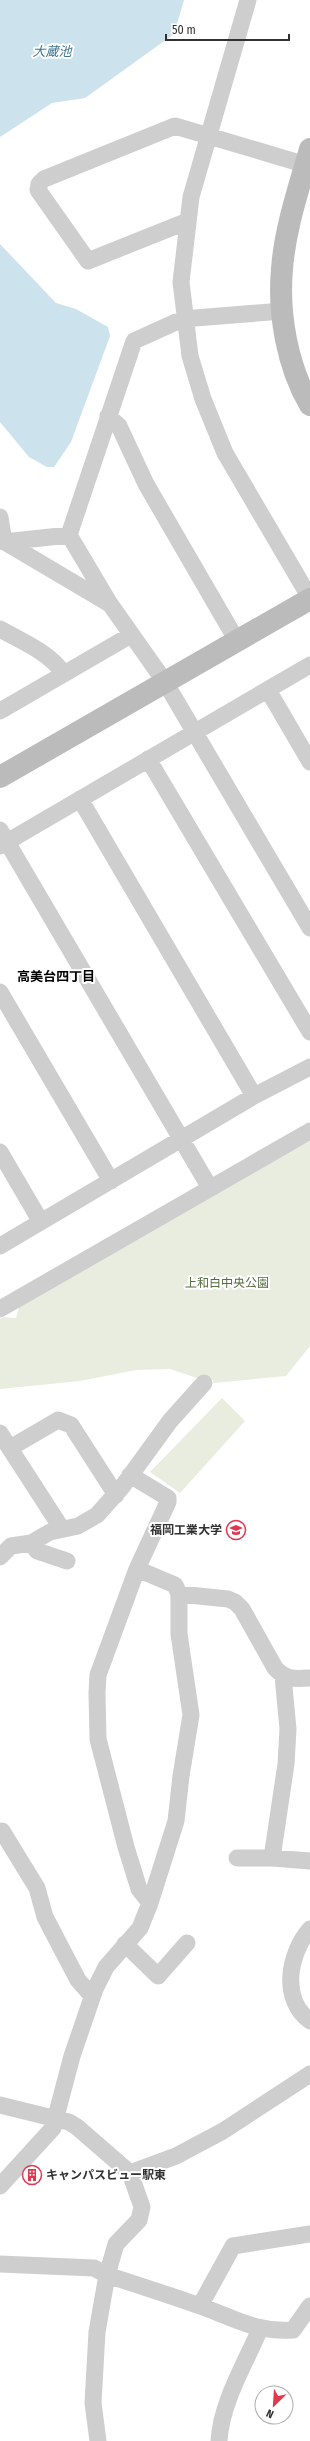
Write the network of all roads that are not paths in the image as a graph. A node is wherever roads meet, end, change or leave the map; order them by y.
1 (248, 0) edge
2 (209, 136) junction
3 (309, 160) edge
4 (188, 221) junction
5 (283, 311) junction
6 (185, 320) junction
7 (310, 405) edge
8 (108, 416) junction
9 (0, 517) edge
10 (69, 535) junction
11 (2, 540) edge
12 (310, 598) edge
13 (110, 604) junction
14 (0, 629) edge
15 (132, 635) junction
16 (237, 641) junction
17 (310, 665) edge
18 (64, 674) junction
19 (165, 682) junction
20 (268, 690) junction
21 (0, 711) edge
22 (195, 732) junction
23 (148, 759) junction
24 (310, 762) edge
25 (0, 777) edge
26 (80, 799) junction
27 (2, 839) edge
28 (310, 928) edge
29 (0, 992) edge
30 (310, 1032) edge
31 (310, 1067) edge
32 (254, 1096) junction
33 (310, 1131) edge
34 (180, 1140) junction
35 (0, 1152) edge
36 (111, 1181) junction
37 (210, 1188) junction
38 (41, 1222) junction
39 (0, 1246) edge
40 (0, 1309) edge
41 (204, 1383) dead end
42 (0, 1433) edge
43 (10, 1448) junction
44 (130, 1475) junction
45 (116, 1495) junction
46 (62, 1530) junction
47 (31, 1543) junction
48 (0, 1557) edge
49 (67, 1561) dead end
50 (137, 1569) junction
51 (179, 1594) junction
52 (283, 1676) junction
53 (310, 1678) edge
54 (2, 1831) dead end
55 (237, 1858) dead end
56 (272, 1858) junction
57 (310, 1861) edge
58 (150, 1903) junction
59 (310, 1929) edge
60 (187, 1943) dead end
61 (125, 1944) junction
62 (92, 1996) junction
63 (310, 2021) edge
64 (310, 2074) edge
65 (0, 2105) edge
66 (56, 2119) junction
67 (130, 2173) junction
68 (0, 2186) edge
69 (310, 2234) edge
70 (0, 2264) edge
71 (107, 2275) junction
72 (200, 2306) junction
73 (310, 2306) edge
74 (260, 2329) junction
75 (98, 2441) edge
76 (219, 2441) edge

1 - 2 street
2 - 3 street
2 - 4 street
2 - 4 street
3 - 5 street
4 - 6 street
5 - 6 street
5 - 7 street
6 - 8 street
6 - 12 street
8 - 10 street
8 - 16 street
9 - 11 street
10 - 11 street
10 - 13 street
11 - 13 street
12 - 16 street
13 - 15 street
14 - 18 street
15 - 18 street
15 - 19 street
16 - 19 street
17 - 20 street
18 - 21 street
19 - 22 street
19 - 25 street
20 - 22 street
20 - 24 street
22 - 23 street
22 - 28 street
23 - 26 street
23 - 30 street
26 - 27 street
26 - 32 street
27 - 34 street
29 - 36 street
31 - 32 street
32 - 34 street
33 - 37 street
34 - 36 street
34 - 37 street
35 - 38 street
36 - 38 street
37 - 40 street
38 - 39 street
41 - 44 street
42 - 43 street
43 - 45 street
43 - 46 street
44 - 45 street
44 - 50 street
45 - 46 street
46 - 47 street
47 - 48 street
47 - 49 street
50 - 51 street
50 - 58 street
51 - 52 street
51 - 58 street
52 - 53 street
52 - 56 street
54 - 62 street
55 - 56 street
56 - 57 street
58 - 61 street
59 - 63 street
60 - 61 street
61 - 62 street
62 - 66 street
64 - 67 street
65 - 66 street
66 - 67 street
66 - 68 street
67 - 71 street
69 - 72 street
70 - 71 street
71 - 72 street
71 - 75 street
72 - 74 street
73 - 74 street
74 - 76 street

